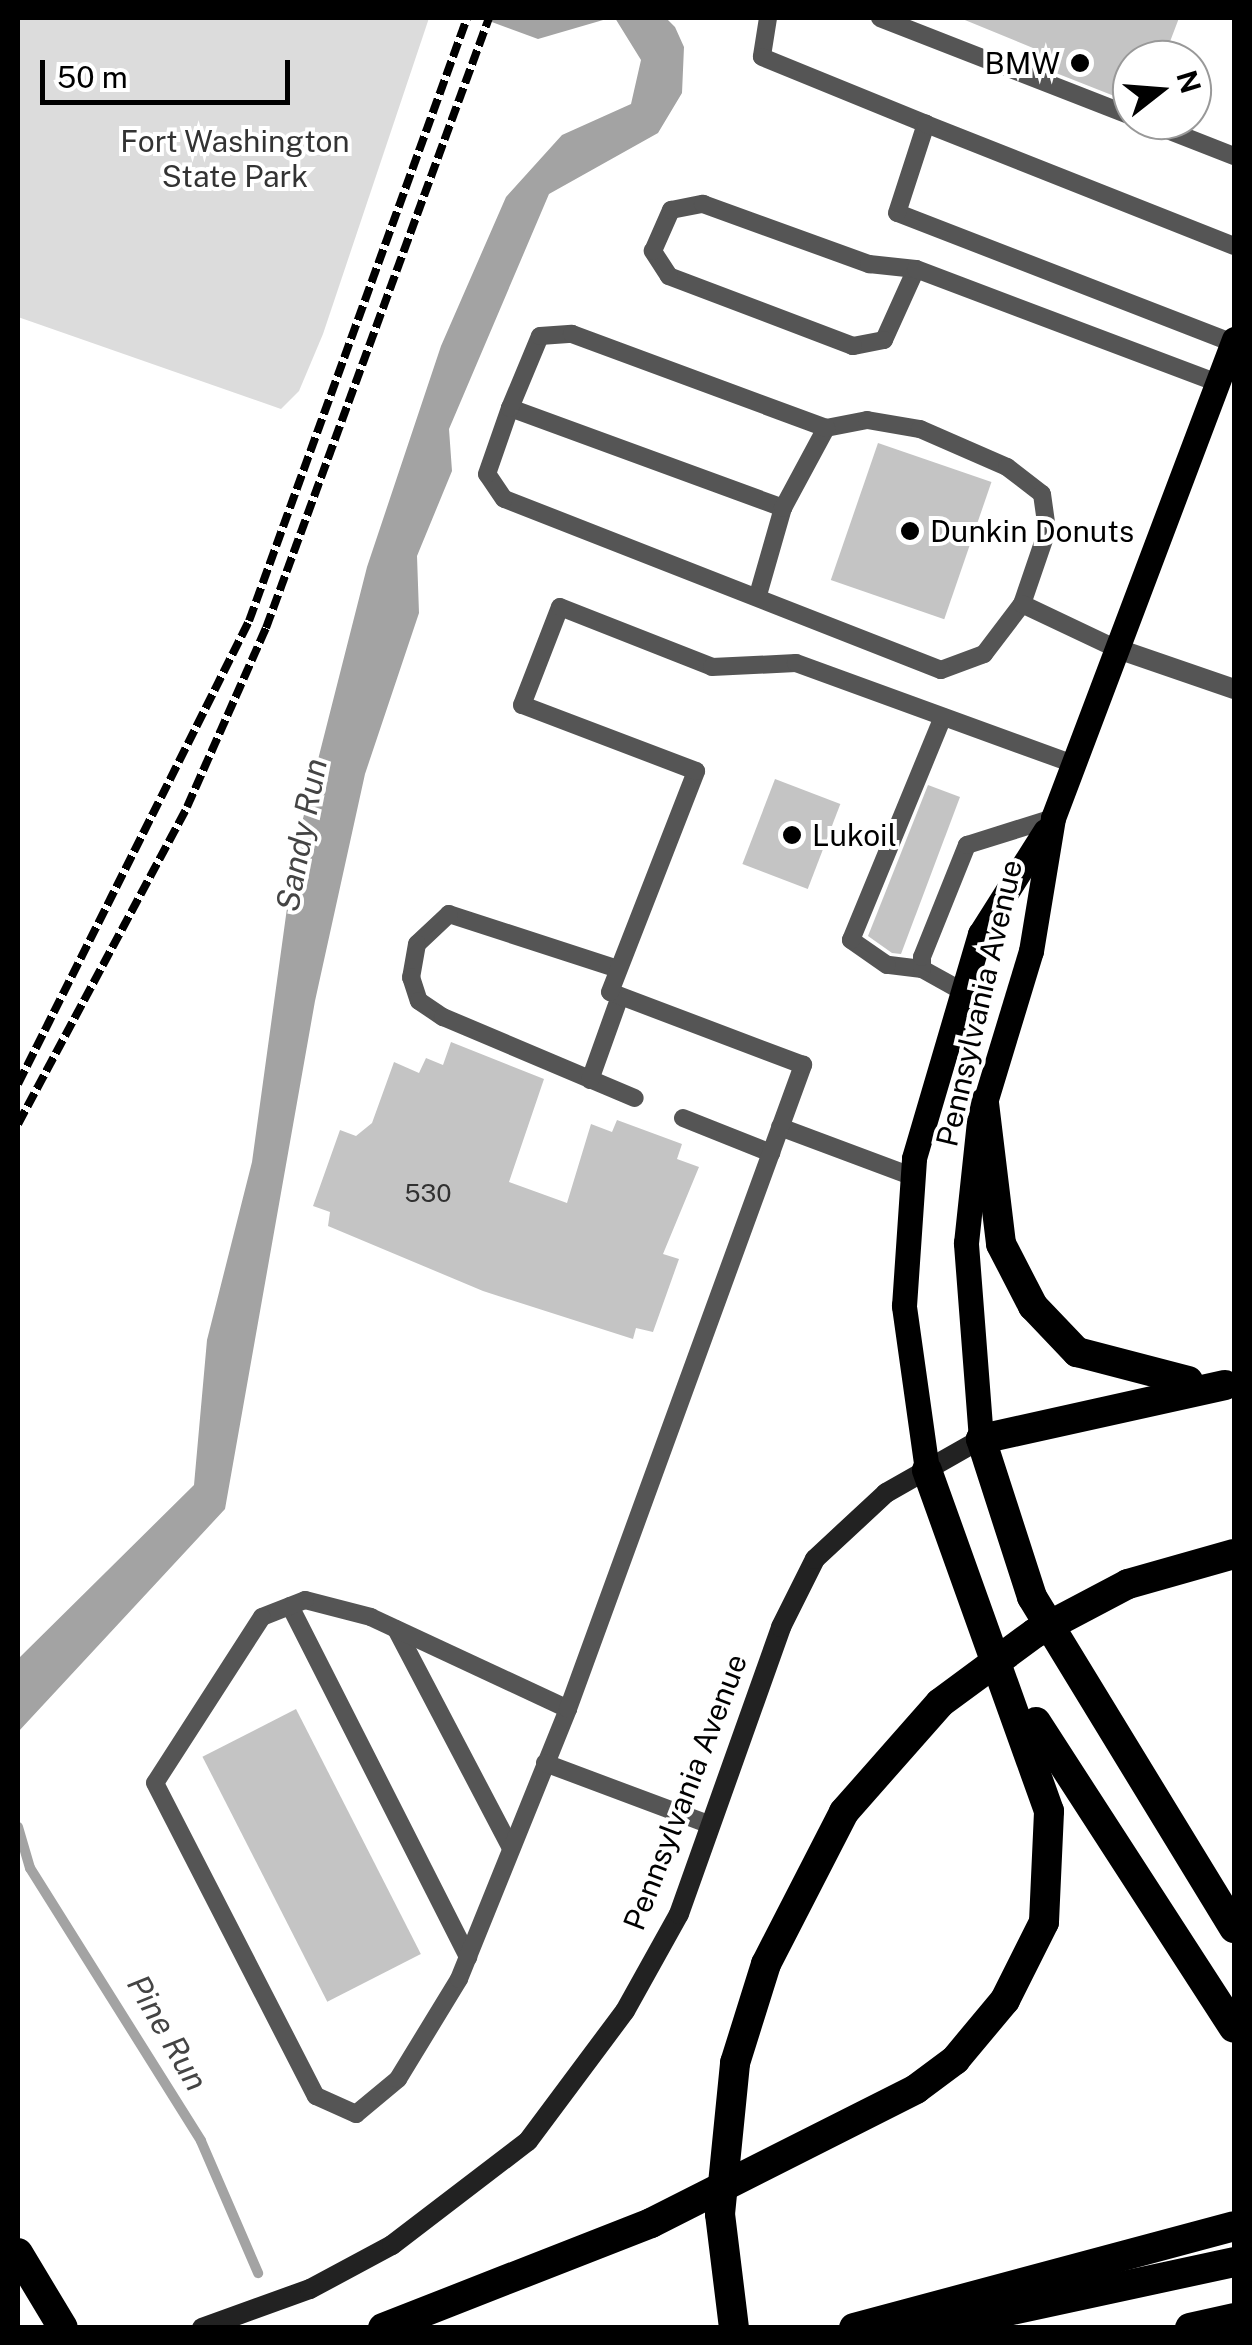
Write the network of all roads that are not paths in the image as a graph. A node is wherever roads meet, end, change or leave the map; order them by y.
1 (768, 18) edge
2 (880, 18) edge
3 (1112, 108) edge
4 (926, 124) junction
5 (1193, 140) edge
6 (1234, 156) edge
7 (1234, 246) edge
8 (916, 269) junction
9 (1234, 341) edge
10 (1218, 383) junction
11 (510, 408) junction
12 (826, 428) junction
13 (783, 508) junction
14 (758, 595) junction
15 (1022, 604) junction
16 (1115, 648) junction
17 (1234, 689) edge
18 (943, 717) junction
19 (1073, 764) junction
20 (1053, 818) junction
21 (618, 968) junction
22 (922, 970) junction
23 (960, 990) junction
24 (620, 996) junction
25 (590, 1080) junction
26 (635, 1098) dead end
27 (984, 1103) junction
28 (683, 1118) dead end
29 (780, 1127) junction
30 (771, 1153) junction
31 (911, 1176) junction
32 (1230, 1385) edge
33 (981, 1439) junction
34 (927, 1470) junction
35 (1234, 1554) edge
36 (290, 1606) junction
37 (396, 1629) junction
38 (1006, 1672) junction
39 (568, 1709) junction
40 (545, 1764) junction
41 (712, 1825) junction
42 (511, 1848) junction
43 (1234, 1928) edge
44 (468, 1957) junction
45 (1234, 2028) edge
46 (1234, 2226) edge
47 (18, 2254) edge
48 (1234, 2262) edge
49 (1234, 2318) edge
50 (62, 2326) edge
51 (202, 2328) edge
52 (383, 2328) edge
53 (734, 2328) edge
54 (854, 2328) edge
55 (929, 2328) edge
56 (1190, 2328) edge

1 - 4 lane
2 - 3 lane
4 - 7 lane
4 - 9 lane
5 - 6 lane
8 - 8 lane
8 - 10 lane
9 - 10 main road, Pennsylvania Avenue
10 - 16 main road, Pennsylvania Avenue
11 - 12 lane
11 - 13 lane
11 - 14 lane
12 - 13 lane
12 - 15 lane
13 - 14 lane
14 - 15 lane
15 - 16 lane
16 - 17 street
16 - 19 main road, Pennsylvania Avenue
18 - 19 lane
18 - 21 lane
18 - 22 lane
19 - 20 main road, Pennsylvania Avenue
20 - 22 lane
20 - 23 main road, Pennsylvania Avenue
20 - 27 main road, Pennsylvania Avenue
21 - 24 lane
21 - 25 lane
22 - 23 lane
23 - 31 main road, Pennsylvania Avenue
24 - 25 lane
24 - 29 lane
25 - 26 lane
27 - 32 highway
27 - 33 main road, Pennsylvania Avenue
28 - 30 lane
29 - 30 lane
29 - 31 lane
30 - 39 lane
31 - 34 main road, Pennsylvania Avenue
32 - 33 highway
33 - 34 main road, Pennsylvania Avenue
33 - 43 highway
34 - 38 highway
34 - 41 main road, Pennsylvania Avenue
35 - 53 highway
36 - 37 lane
36 - 44 lane
36 - 44 lane
37 - 39 lane
37 - 42 lane
38 - 45 highway
38 - 52 highway
39 - 40 lane
40 - 41 lane
40 - 42 lane
41 - 51 main road, Pennsylvania Avenue
42 - 44 lane
46 - 54 highway
47 - 50 highway
48 - 55 highway
49 - 56 highway

